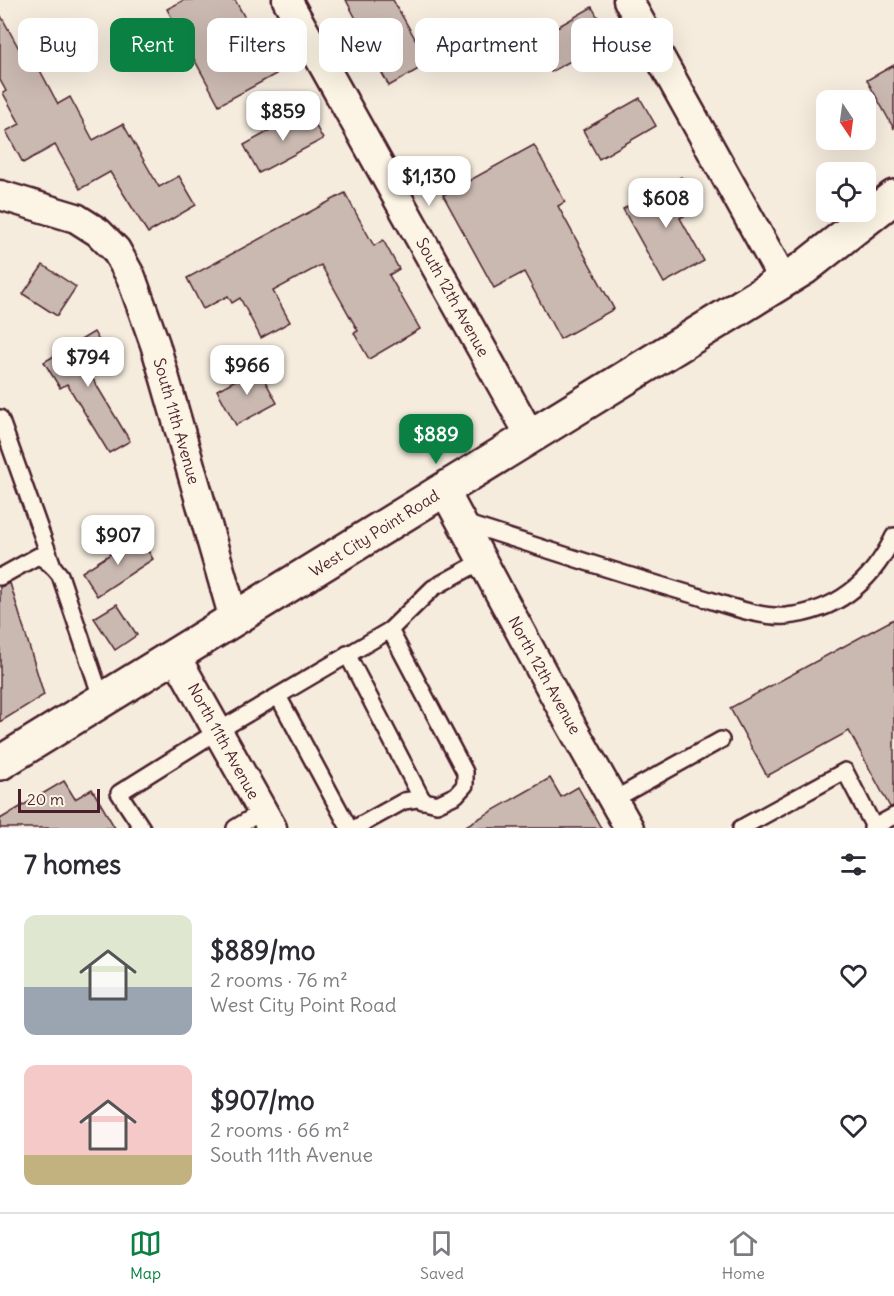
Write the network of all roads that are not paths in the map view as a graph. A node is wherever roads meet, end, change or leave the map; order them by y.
1 (287, 0) edge
2 (628, 0) edge
3 (0, 195) edge
4 (894, 197) edge
5 (784, 281) junction
6 (0, 418) edge
7 (531, 437) junction
8 (444, 490) junction
9 (461, 522) junction
10 (894, 536) edge
11 (482, 561) junction
12 (52, 566) junction
13 (0, 577) edge
14 (234, 619) junction
15 (390, 630) junction
16 (347, 654) junction
17 (175, 655) junction
18 (278, 696) junction
19 (102, 700) junction
20 (218, 731) junction
21 (721, 740) dead end
22 (0, 763) edge
23 (613, 800) junction
24 (423, 801) junction
25 (894, 816) edge
26 (267, 820) edge
27 (873, 827) edge
28 (142, 828) edge
29 (235, 828) edge
30 (349, 828) edge
31 (355, 828) edge
32 (629, 828) edge
33 (741, 828) edge

1 - 7 street, South 12th Avenue
2 - 5 street
3 - 14 street, South 11th Avenue
4 - 5 street, West City Point Road
5 - 7 street, West City Point Road
6 - 12 lane
7 - 8 street, West City Point Road
8 - 9 street, North 12th Avenue
8 - 14 street, West City Point Road
9 - 10 lane
9 - 11 street, North 12th Avenue
11 - 15 lane
11 - 23 street, North 12th Avenue
12 - 13 lane
12 - 19 lane
14 - 17 street, West City Point Road
15 - 16 lane
15 - 24 lane
16 - 18 lane
16 - 24 lane
17 - 19 street, West City Point Road
17 - 20 street, North 11th Avenue
18 - 20 lane
18 - 30 lane
19 - 22 street, West City Point Road
20 - 26 street, North 11th Avenue
20 - 28 lane
21 - 23 lane
23 - 32 street, North 12th Avenue
24 - 31 lane
25 - 27 lane
26 - 29 lane
27 - 33 lane

